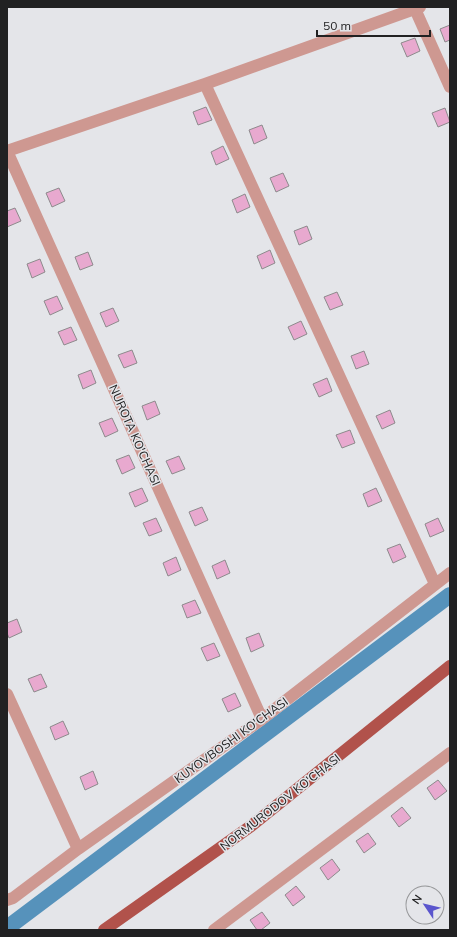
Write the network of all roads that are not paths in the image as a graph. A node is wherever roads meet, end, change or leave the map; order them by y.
1 (418, 8) edge
2 (205, 84) junction
3 (450, 87) edge
4 (7, 151) edge
5 (450, 573) edge
6 (435, 584) junction
7 (450, 666) edge
8 (7, 694) edge
9 (262, 719) junction
10 (450, 754) edge
11 (78, 849) junction
12 (7, 900) edge
13 (104, 930) edge
14 (214, 930) edge

1 - 2 street
1 - 3 street
2 - 4 street
2 - 6 street
4 - 9 street, NUROTA KO'CHASI
5 - 6 street, KUYOVBOSHI KO'CHASI
6 - 9 street, KUYOVBOSHI KO'CHASI
7 - 13 main road, NORMURODOV KO'CHASI
8 - 11 street
9 - 11 street, KUYOVBOSHI KO'CHASI
10 - 14 street
11 - 12 street, KUYOVBOSHI KO'CHASI

